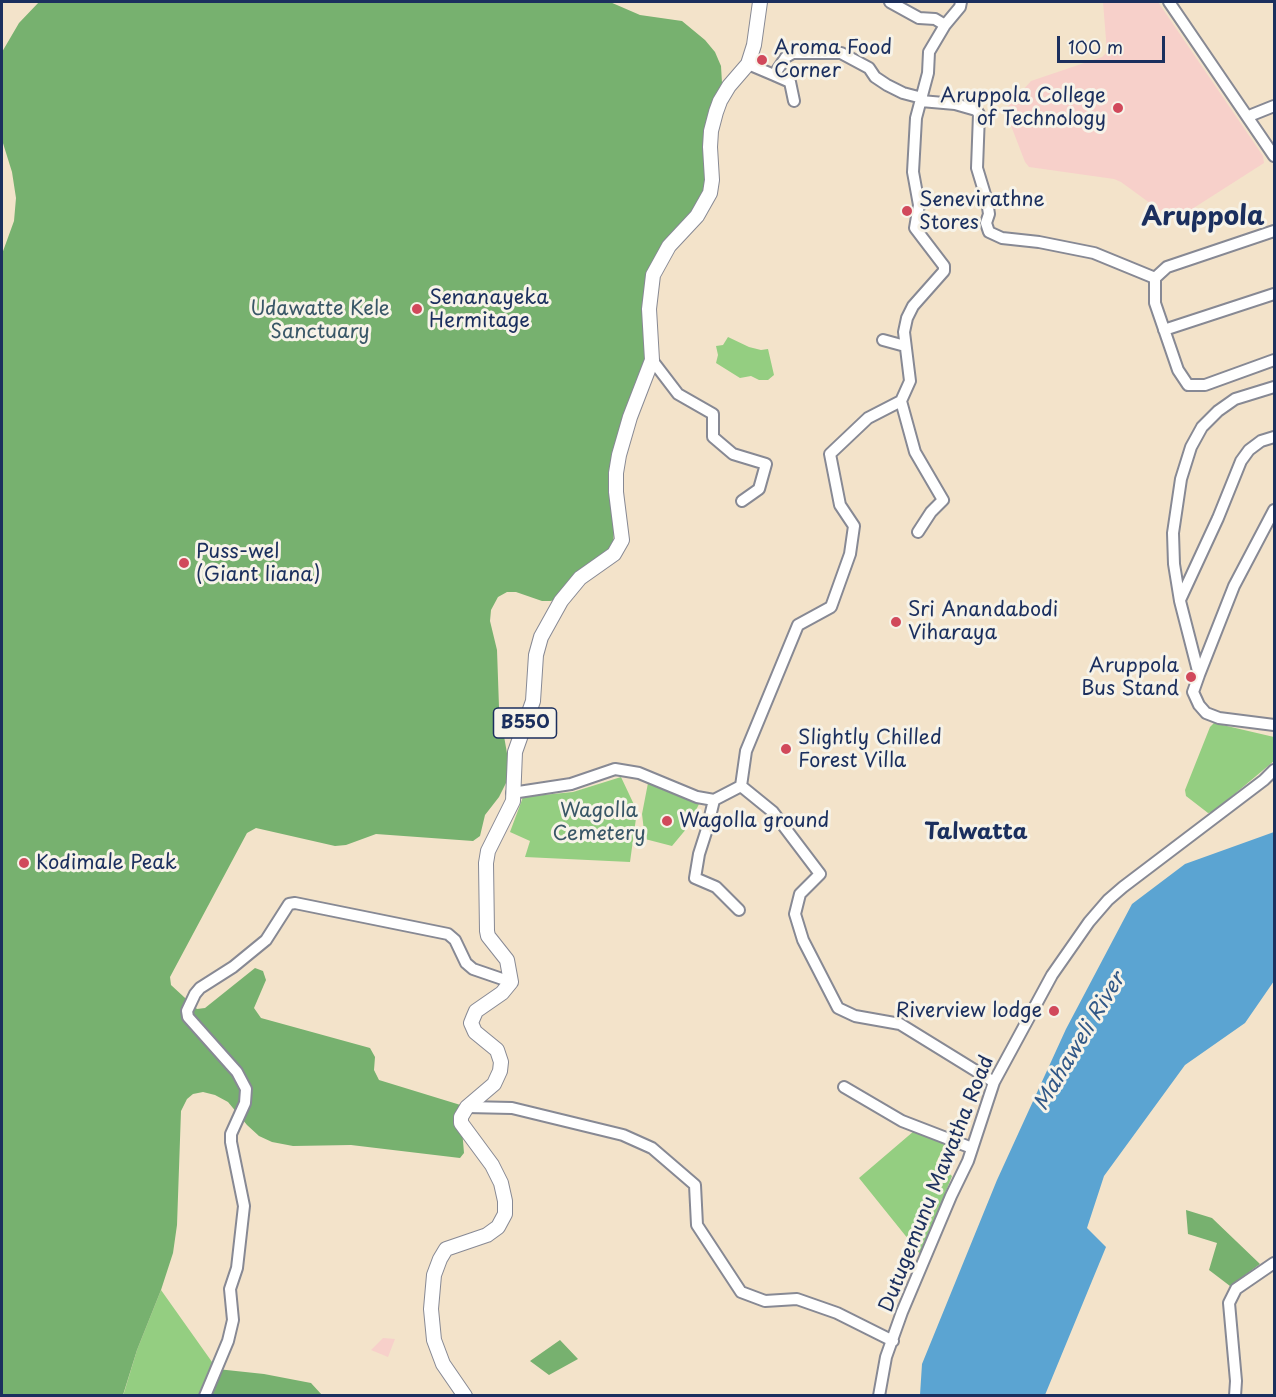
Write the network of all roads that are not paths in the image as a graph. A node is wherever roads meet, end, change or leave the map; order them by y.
1 (760, 2) edge
2 (890, 2) edge
3 (961, 2) edge
4 (1169, 2) edge
5 (945, 25) junction
6 (748, 64) junction
7 (774, 75) junction
8 (922, 100) junction
9 (794, 101) dead end
10 (1275, 105) edge
11 (1249, 116) junction
12 (1275, 156) edge
13 (1275, 231) edge
14 (1155, 278) junction
15 (1275, 294) edge
16 (1164, 330) junction
17 (883, 340) dead end
18 (905, 346) junction
19 (652, 360) junction
20 (1275, 360) edge
21 (1275, 387) edge
22 (901, 401) junction
23 (1275, 437) edge
24 (742, 501) dead end
25 (1275, 510) edge
26 (918, 532) dead end
27 (1180, 601) junction
28 (1199, 675) junction
29 (1275, 725) edge
30 (1275, 770) edge
31 (741, 786) junction
32 (512, 793) junction
33 (714, 800) junction
34 (739, 910) dead end
35 (511, 982) junction
36 (994, 1082) junction
37 (844, 1087) dead end
38 (467, 1107) junction
39 (972, 1148) junction
40 (1275, 1263) edge
41 (893, 1341) junction
42 (204, 1395) edge
43 (465, 1395) edge
44 (879, 1395) edge
45 (1235, 1395) edge

1 - 6 main road, B550
2 - 5 street
3 - 5 street
4 - 11 street
5 - 8 street
6 - 7 street
6 - 19 main road, B550
7 - 8 street
7 - 9 street
8 - 14 street
8 - 18 street
10 - 11 street
11 - 12 street
13 - 14 street
14 - 16 street
15 - 16 street
16 - 20 street
17 - 18 street
18 - 22 street
19 - 24 street
19 - 32 main road, B550
21 - 27 street
22 - 26 street
22 - 31 street
23 - 27 street
25 - 28 street
27 - 28 street
28 - 29 street
30 - 36 street, Dutugemunu Mawatha Road
31 - 33 street
31 - 36 street
32 - 33 street
32 - 35 main road, B550
33 - 34 street
35 - 38 main road
35 - 42 street
36 - 39 street, Dutugemunu Mawatha Road
37 - 39 street
38 - 41 street
38 - 43 main road
39 - 41 street, Dutugemunu Mawatha Road
40 - 45 street
41 - 44 street, Dutugemunu Mawatha Road

